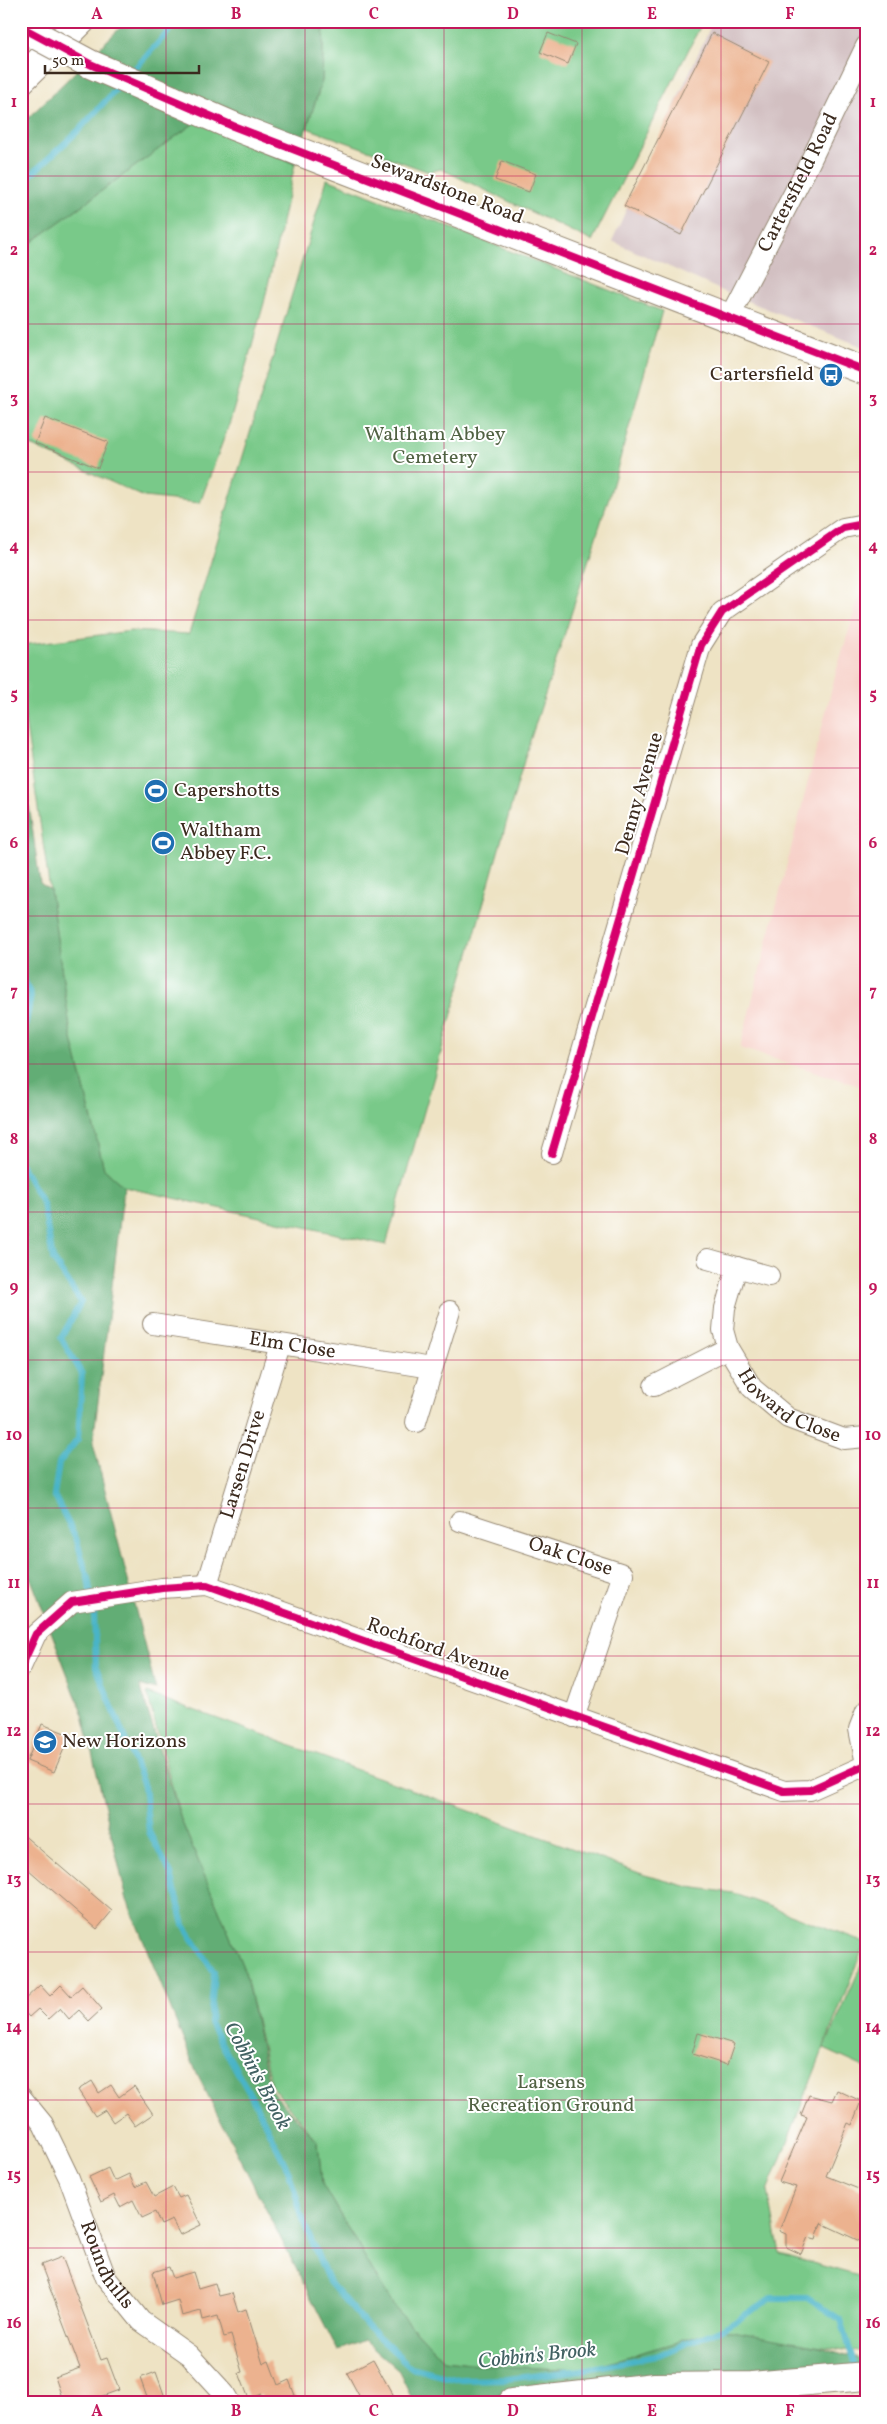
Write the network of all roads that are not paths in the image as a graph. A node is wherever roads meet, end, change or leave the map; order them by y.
1 (81, 21) edge
2 (21, 27) edge
3 (866, 46) edge
4 (21, 80) edge
5 (729, 318) junction
6 (866, 371) edge
7 (866, 526) edge
8 (552, 1154) dead end
9 (708, 1259) dead end
10 (737, 1267) junction
11 (769, 1276) dead end
12 (450, 1311) dead end
13 (153, 1324) dead end
14 (280, 1345) junction
15 (728, 1348) junction
16 (432, 1368) junction
17 (654, 1386) dead end
18 (416, 1422) dead end
19 (866, 1437) edge
20 (460, 1521) dead end
21 (208, 1585) junction
22 (21, 1667) edge
23 (866, 1711) edge
24 (574, 1717) junction
25 (866, 1765) edge
26 (21, 2097) edge
27 (854, 2376) edge
28 (754, 2394) edge
29 (546, 2401) edge
30 (230, 2403) edge
31 (512, 2403) edge

1 - 4 main road
2 - 5 main road, Sewardstone Road, bridge
3 - 5 street, Cartersfield Road
5 - 6 main road, Sewardstone Road
7 - 8 street, Denny Avenue
9 - 10 street
10 - 11 street
10 - 15 street, Howard Close
12 - 16 street
13 - 14 street, Elm Close
14 - 16 street, Elm Close
14 - 21 street, Larsen Drive
15 - 17 street, Howard Close
15 - 19 street, Howard Close
16 - 18 street
20 - 24 street, Oak Close
21 - 22 street, Rochford Avenue
21 - 24 street, Rochford Avenue
23 - 25 street
24 - 25 street, Rochford Avenue
26 - 30 street, Roundhills
27 - 28 main road
28 - 29 main road
29 - 31 main road

